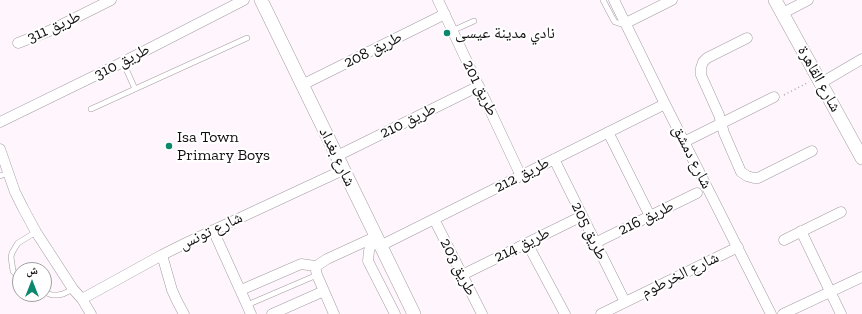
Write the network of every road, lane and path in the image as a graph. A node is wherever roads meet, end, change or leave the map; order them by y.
1 (111, 0) edge
2 (244, 0) edge
3 (261, 0) edge
4 (438, 0) edge
5 (603, 0) edge
6 (614, 0) edge
7 (775, 0) edge
8 (808, 0) edge
9 (668, 1) edge
10 (783, 13) junction
11 (445, 14) junction
12 (474, 21) dead end
13 (626, 23) junction
14 (452, 31) junction
15 (247, 38) dead end
16 (747, 38) dead end
17 (18, 43) dead end
18 (862, 59) edge
19 (123, 62) junction
20 (819, 80) junction
21 (302, 85) junction
22 (479, 86) junction
23 (135, 89) junction
24 (774, 97) joint
25 (665, 104) junction
26 (91, 109) dead end
27 (0, 122) edge
28 (721, 123) junction
29 (608, 132) junction
30 (684, 142) junction
31 (0, 149) edge
32 (860, 150) edge
33 (812, 151) dead end
34 (337, 156) junction
35 (554, 159) junction
36 (343, 170) junction
37 (4, 174) edge
38 (521, 176) junction
39 (697, 193) dead end
40 (841, 212) dead end
41 (582, 216) junction
42 (650, 216) junction
43 (434, 219) junction
44 (213, 230) junction
45 (801, 231) junction
46 (36, 232) junction
47 (376, 240) junction
48 (784, 240) dead end
49 (527, 243) junction
50 (595, 243) junction
51 (738, 248) junction
52 (162, 255) junction
53 (12, 262) edge
54 (316, 270) junction
55 (462, 275) junction
56 (862, 277) edge
57 (73, 288) junction
58 (241, 290) junction
59 (324, 291) junction
60 (830, 292) junction
61 (52, 295) edge
62 (82, 300) junction
63 (625, 302) junction
64 (249, 310) edge
65 (181, 313) edge
66 (92, 314) edge
67 (272, 314) edge
68 (334, 314) edge
69 (395, 314) edge
70 (414, 314) edge
71 (482, 314) edge
72 (565, 314) edge
73 (601, 314) edge
74 (771, 314) edge
75 (783, 314) edge
76 (841, 314) edge

1 - 17 street, طريق 311
2 - 19 street, طريق 310
3 - 21 street, شارع بغداد
4 - 11 street, طريق 201
5 - 13 lane
6 - 13 street, شارع دمشق
7 - 10 street, شارع القاهرة
8 - 10 street
9 - 13 street
10 - 20 street, شارع القاهرة
11 - 14 street, طريق 201
11 - 21 street, طريق 208
12 - 14 lane
13 - 25 street, شارع دمشق
14 - 22 street, طريق 201
15 - 23 lane
16 - 28 street
18 - 20 street
19 - 23 lane
19 - 27 street, طريق 310
20 - 24 path
20 - 32 street, شارع القاهرة
21 - 34 street, شارع بغداد
22 - 34 street, طريق 210
22 - 38 street, طريق 201
23 - 26 lane
24 - 28 street
25 - 29 street, طريق 212
25 - 30 street, شارع دمشق
28 - 30 street
28 - 33 street
29 - 35 street, طريق 212
29 - 42 street
30 - 51 street, شارع دمشق
31 - 37 street
34 - 36 street, شارع بغداد
35 - 38 street, طريق 212
35 - 41 street, طريق 205
36 - 44 street, شارع تونس
36 - 47 street, شارع بغداد
37 - 46 street
38 - 43 street, طريق 212
39 - 42 street, طريق 216
40 - 45 street
41 - 49 street, طريق 214
41 - 50 street, طريق 205
42 - 50 street, طريق 216
43 - 47 street, طريق 212
43 - 55 street, طريق 203
44 - 52 street, شارع تونس
44 - 58 street
45 - 48 street
45 - 60 street
46 - 53 lane
46 - 57 street
47 - 54 street, طريق 212
47 - 69 street
47 - 70 street, شارع بغداد
49 - 55 street, طريق 214
49 - 72 street
50 - 63 street, طريق 205
51 - 63 street, شارع الخرطوم
51 - 74 street, شارع دمشق
52 - 62 street, شارع تونس
52 - 65 street
54 - 58 street
54 - 59 street
54 - 64 lane
55 - 71 street, طريق 203
56 - 60 street
57 - 61 lane
57 - 62 street
58 - 64 street
59 - 67 street
59 - 68 street
60 - 75 street
60 - 76 street
62 - 66 street
63 - 73 street, شارع الخرطوم

